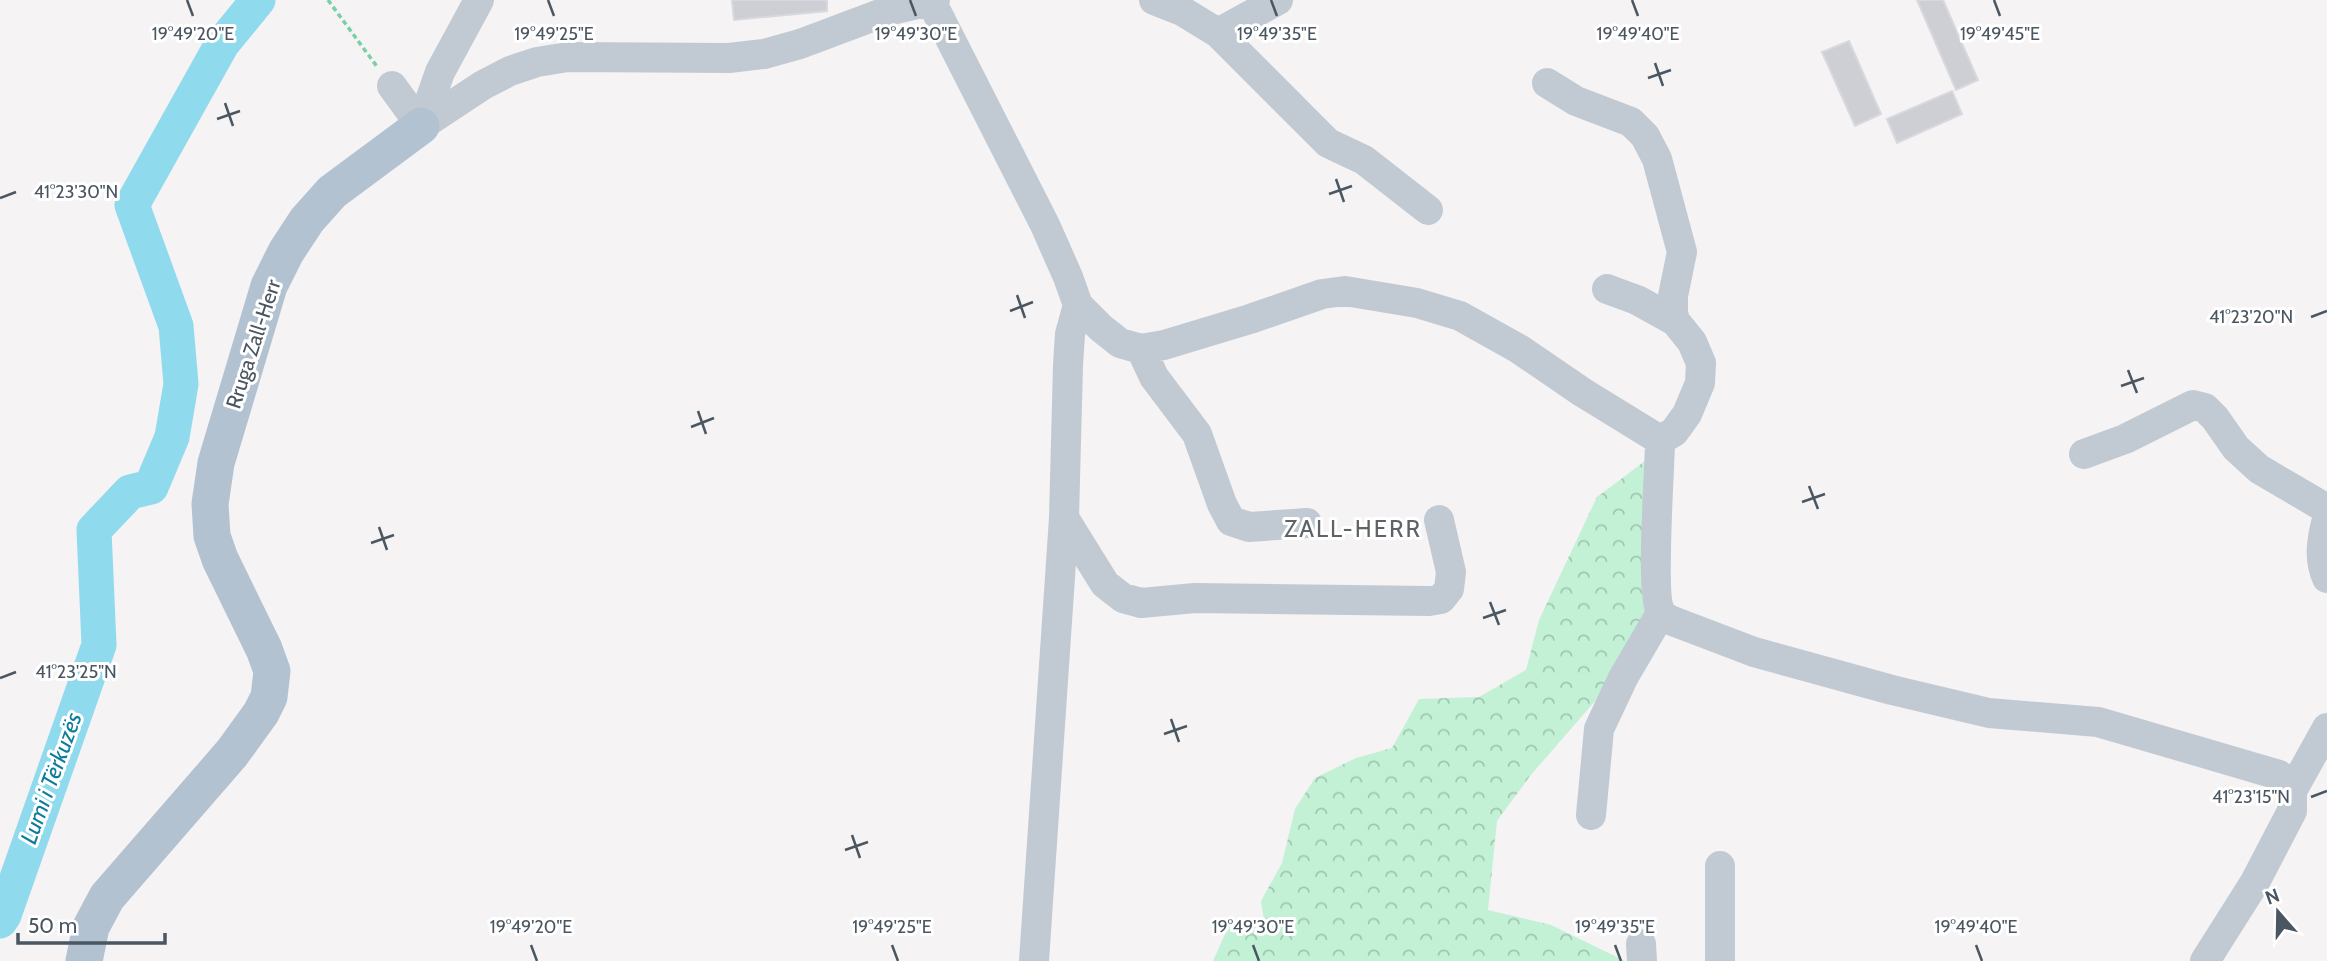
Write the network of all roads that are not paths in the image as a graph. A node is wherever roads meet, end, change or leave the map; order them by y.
1 (480, 0) edge
2 (933, 0) edge
3 (1154, 0) edge
4 (1278, 0) edge
5 (1218, 33) junction
6 (1547, 83) dead end
7 (392, 86) road end
8 (421, 126) junction
9 (1428, 210) dead end
10 (1607, 289) dead end
11 (1078, 305) junction
12 (1675, 321) junction
13 (1141, 349) junction
14 (1660, 440) junction
15 (2084, 454) dead end
16 (2327, 509) edge
17 (1064, 518) junction
18 (2327, 519) edge
19 (1440, 520) dead end
20 (1307, 523) dead end
21 (2327, 578) edge
22 (1661, 613) junction
23 (2327, 728) edge
24 (2292, 791) junction
25 (1591, 815) dead end
26 (1720, 866) dead end
27 (84, 961) edge
28 (1034, 961) edge
29 (1720, 961) edge
30 (2205, 961) edge

1 - 8 street
2 - 8 street, Rruga Zall-Herr
2 - 11 street
3 - 5 street
4 - 5 street
5 - 9 street
6 - 12 street
7 - 8 street
8 - 27 main road, Rruga Zall-Herr
10 - 12 street
11 - 13 street
11 - 17 street
12 - 14 street
13 - 14 street
13 - 20 street
14 - 22 street
15 - 16 street
17 - 19 street
17 - 28 street
18 - 21 street
22 - 24 street
22 - 25 street
23 - 24 street
24 - 30 street
26 - 29 street

